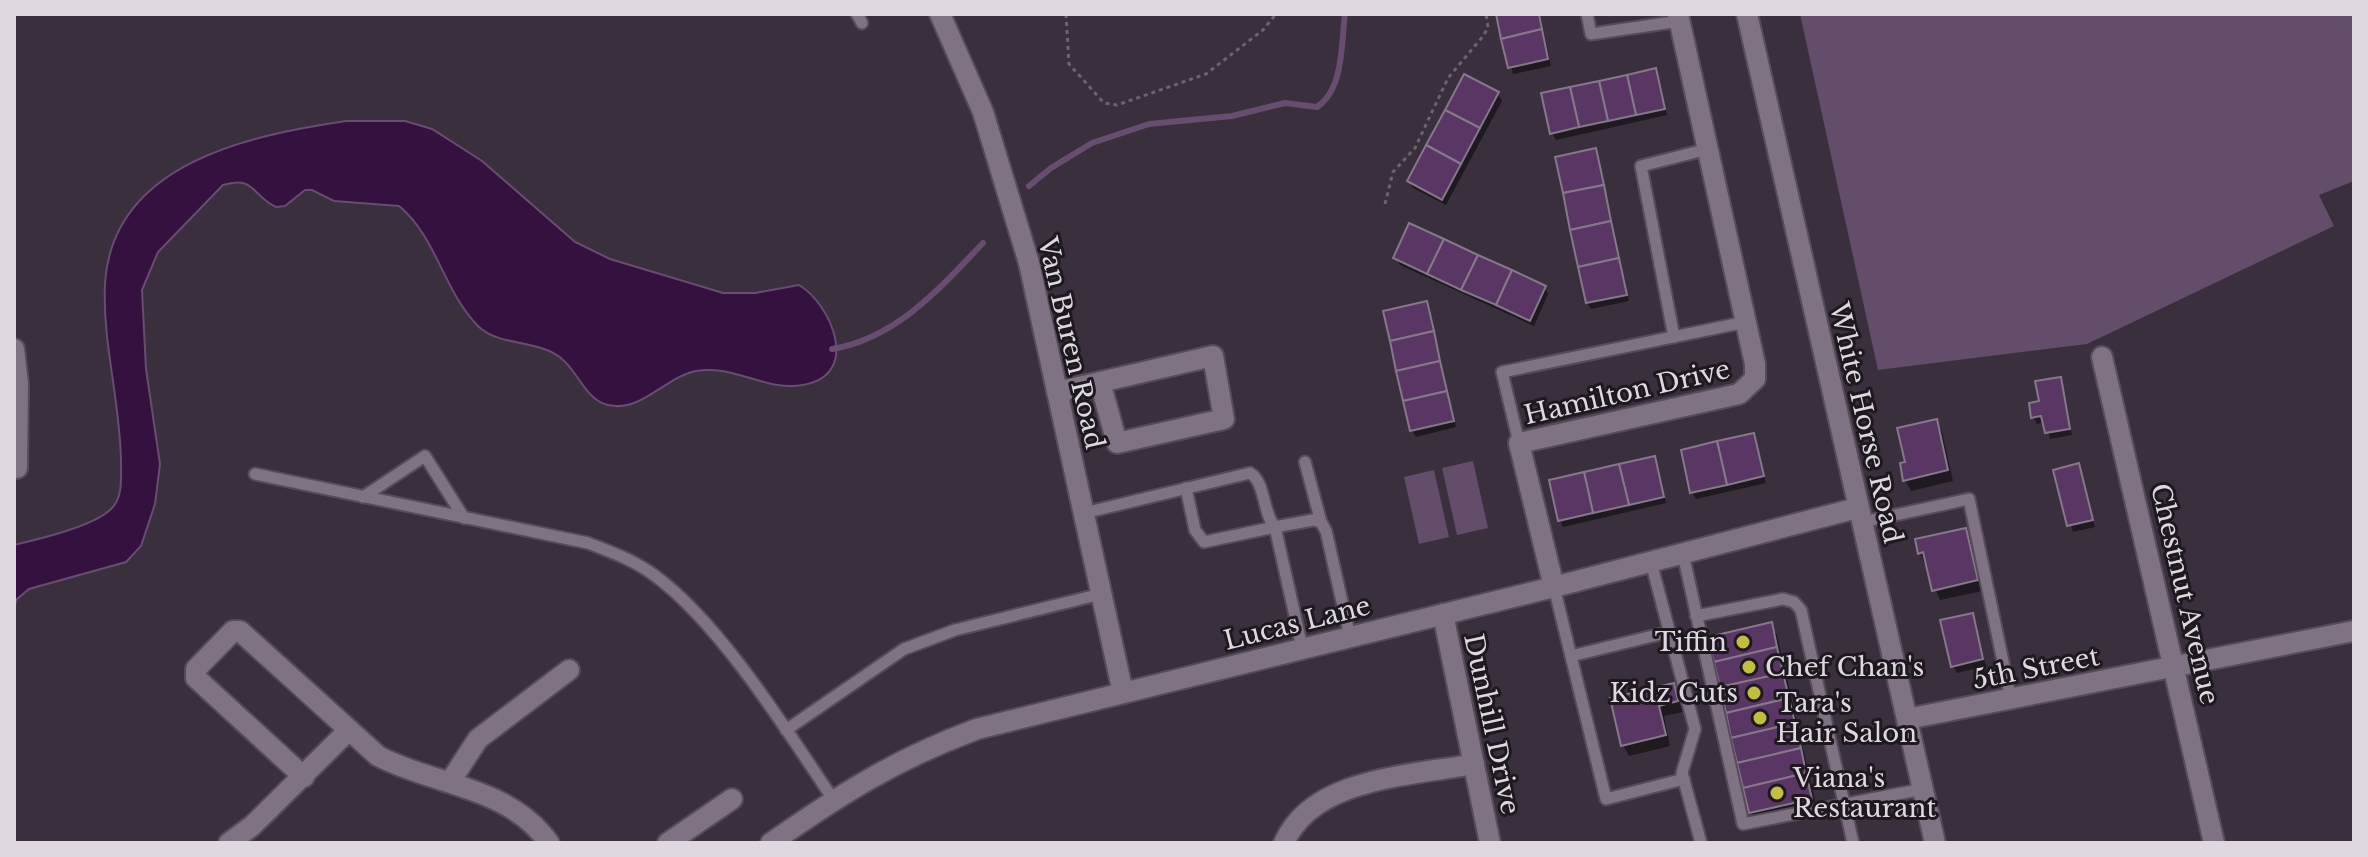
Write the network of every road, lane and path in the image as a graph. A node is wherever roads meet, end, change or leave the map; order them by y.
1 (940, 14) edge
2 (1066, 14) edge
3 (1276, 14) edge
4 (1486, 14) edge
5 (1587, 14) edge
6 (1747, 14) edge
7 (1679, 18) edge
8 (1708, 149) junction
9 (1385, 204) dead end
10 (1746, 322) junction
11 (1674, 337) junction
12 (14, 349) edge
13 (2102, 357) dead end
14 (1100, 382) junction
15 (1057, 392) junction
16 (1519, 443) junction
17 (1305, 462) dead end
18 (17, 468) dead end
19 (255, 474) dead end
20 (1186, 488) junction
21 (363, 497) junction
22 (1084, 513) junction
23 (1860, 515) junction
24 (464, 518) junction
25 (1321, 522) junction
26 (1275, 527) junction
27 (1683, 554) junction
28 (1651, 562) junction
29 (1554, 587) junction
30 (1101, 594) junction
31 (1443, 614) junction
32 (1696, 616) junction
33 (2354, 631) edge
34 (1669, 632) junction
35 (1350, 637) junction
36 (1302, 647) junction
37 (1571, 656) junction
38 (2176, 666) junction
39 (569, 670) dead end
40 (1123, 693) junction
41 (2011, 700) junction
42 (1907, 719) junction
43 (349, 730) junction
44 (786, 730) junction
45 (1474, 764) junction
46 (304, 777) junction
47 (1684, 779) junction
48 (450, 782) junction
49 (1923, 789) junction
50 (732, 799) dead end
51 (833, 799) junction
52 (1844, 804) junction
53 (258, 834) edge
54 (229, 843) edge
55 (549, 843) edge
56 (668, 843) edge
57 (771, 843) edge
58 (1284, 843) edge
59 (1490, 843) edge
60 (1701, 843) edge
61 (1853, 843) edge
62 (1935, 843) edge
63 (2214, 843) edge

1 - 15 street, Van Buren Road
2 - 3 path
4 - 9 path
5 - 7 lane
6 - 23 street, White Horse Road
7 - 8 street, Hamilton Drive
8 - 10 street, Hamilton Drive
8 - 11 lane
10 - 11 lane
10 - 16 street, Hamilton Drive
11 - 16 lane
12 - 18 street
13 - 38 street, Chestnut Avenue
14 - 14 street
14 - 15 street
15 - 22 street, Van Buren Road
16 - 29 street, Hamilton Drive
17 - 25 lane
19 - 21 lane
20 - 22 lane
20 - 26 lane
20 - 26 lane
21 - 24 lane
21 - 24 lane
22 - 30 street, Van Buren Road
23 - 27 street, Lucas Lane
23 - 41 lane
23 - 42 street, White Horse Road
24 - 44 lane
25 - 26 lane
25 - 35 lane
26 - 36 lane
27 - 28 street, Lucas Lane
27 - 32 lane
28 - 29 street, Lucas Lane
28 - 34 lane
29 - 31 street, Lucas Lane
29 - 37 lane
30 - 40 street, Van Buren Road
30 - 44 lane
31 - 35 street, Lucas Lane
31 - 45 street, Dunhill Drive
32 - 52 lane
32 - 52 lane
33 - 38 street, 5th Street
34 - 37 lane
34 - 47 lane
35 - 36 street, Lucas Lane
36 - 40 street, Lucas Lane
37 - 47 lane
38 - 41 street, 5th Street
38 - 63 street, Chestnut Avenue
39 - 48 street
40 - 51 street, Lucas Lane
41 - 42 street, 5th Street
42 - 49 street, White Horse Road
43 - 46 street
43 - 46 street
43 - 48 street
44 - 51 lane
45 - 58 street
45 - 59 street, Dunhill Drive
46 - 53 street
47 - 60 lane
48 - 55 street
49 - 52 lane
49 - 62 street, White Horse Road
50 - 56 street
51 - 57 street, Lucas Lane
52 - 61 lane
53 - 54 street

